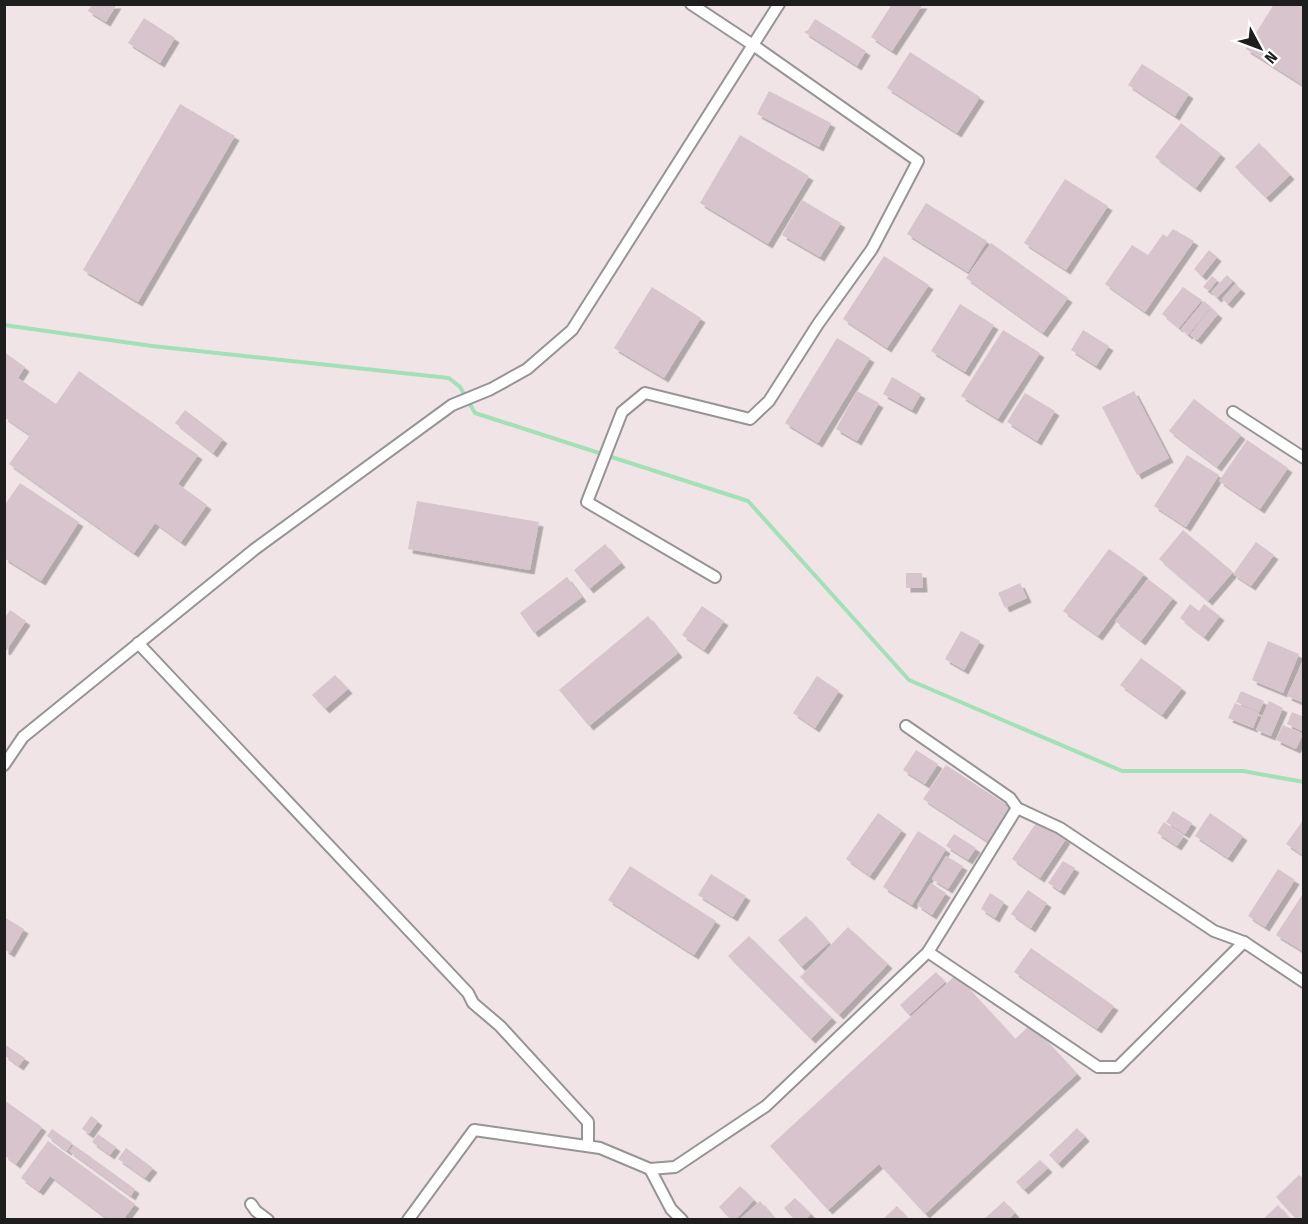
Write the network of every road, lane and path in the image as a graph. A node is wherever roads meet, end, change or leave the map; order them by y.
1 (691, 4) edge
2 (779, 4) edge
3 (753, 45) junction
4 (1233, 412) dead end
5 (1304, 458) edge
6 (715, 577) dead end
7 (138, 643) junction
8 (906, 726) dead end
9 (9, 750) edge
10 (4, 765) edge
11 (1017, 808) junction
12 (1244, 942) junction
13 (928, 952) junction
14 (1304, 982) edge
15 (588, 1145) junction
16 (650, 1169) junction
17 (251, 1204) dead end
18 (268, 1220) edge
19 (408, 1220) edge
20 (682, 1220) edge

1 - 3 street
2 - 3 street
3 - 6 street
3 - 7 street
4 - 5 street
7 - 9 street
7 - 15 street
8 - 11 street
9 - 10 street
11 - 12 street
11 - 13 street
12 - 13 street
12 - 14 street
13 - 16 street
15 - 16 street
15 - 19 street
16 - 20 street
17 - 18 street

